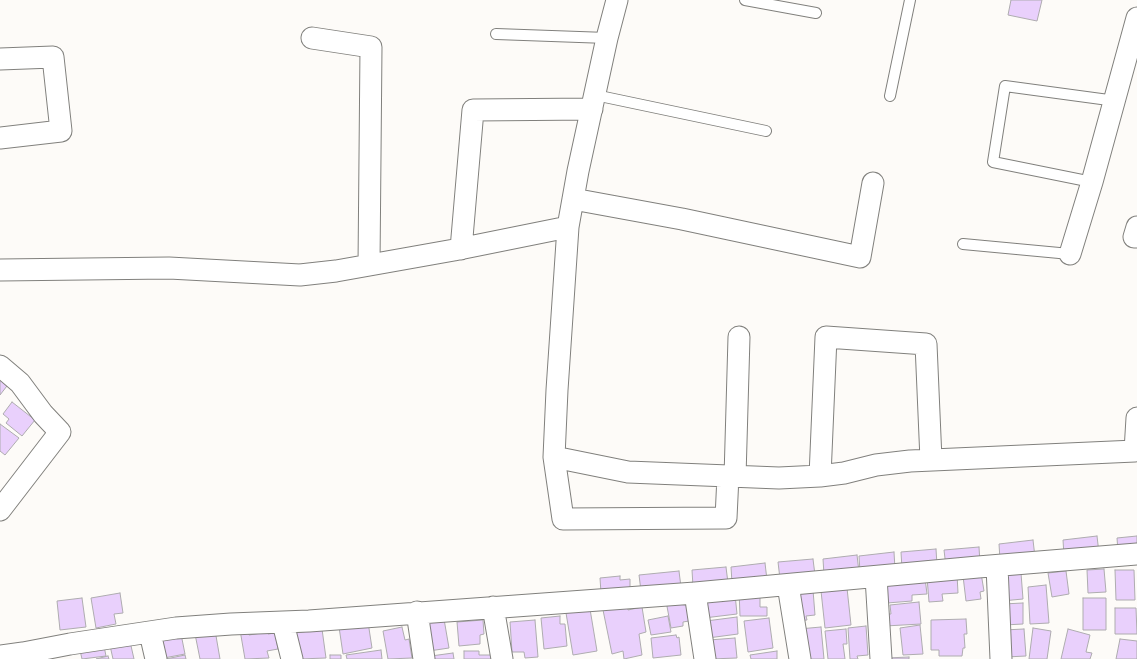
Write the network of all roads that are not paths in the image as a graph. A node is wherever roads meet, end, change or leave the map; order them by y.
1 (617, 0) edge
2 (745, 0) edge
3 (910, 0) edge
4 (816, 13) dead end
5 (1137, 18) edge
6 (496, 34) dead end
7 (312, 38) dead end
8 (607, 38) junction
9 (0, 59) edge
10 (890, 96) dead end
11 (1116, 100) junction
12 (594, 102) junction
13 (766, 131) dead end
14 (0, 138) edge
15 (1092, 182) junction
16 (873, 183) dead end
17 (573, 199) junction
18 (568, 227) junction
19 (1137, 227) edge
20 (1137, 236) edge
21 (963, 244) dead end
22 (461, 249) junction
23 (1070, 254) joint
24 (369, 265) junction
25 (0, 270) edge
26 (739, 337) dead end
27 (0, 366) edge
28 (1137, 418) edge
29 (554, 457) junction
30 (930, 460) junction
31 (820, 476) junction
32 (731, 477) junction
33 (0, 510) edge
34 (1137, 554) edge
35 (997, 566) junction
36 (876, 577) junction
37 (788, 585) junction
38 (695, 593) junction
39 (493, 607) junction
40 (417, 612) junction
41 (283, 622) junction
42 (150, 632) junction
43 (72, 651) edge
44 (0, 656) edge
45 (25, 656) edge
46 (156, 659) edge
47 (292, 659) edge
48 (424, 659) edge
49 (502, 659) edge
50 (705, 659) edge
51 (800, 659) edge
52 (881, 659) edge
53 (1001, 659) edge

1 - 8 street
2 - 4 lane
3 - 10 lane
5 - 11 street
6 - 8 lane
7 - 24 street
8 - 12 street
9 - 14 street
11 - 15 street
11 - 15 lane
12 - 13 lane
12 - 17 street
12 - 22 street
15 - 23 street
16 - 17 street
17 - 18 street
18 - 22 street
18 - 29 street
19 - 20 street
21 - 23 lane
22 - 24 street
24 - 25 street
26 - 32 street
27 - 33 street
28 - 30 street
29 - 32 street
29 - 32 street
30 - 31 street
30 - 31 street
31 - 32 street
34 - 35 street
35 - 36 street
35 - 53 street
36 - 37 street
36 - 52 street
37 - 38 street
37 - 51 street
38 - 39 street
38 - 50 street
39 - 40 street
39 - 49 street
40 - 41 street
40 - 48 street
41 - 42 street
41 - 47 street
42 - 43 street
42 - 46 street
43 - 45 street
44 - 45 street

